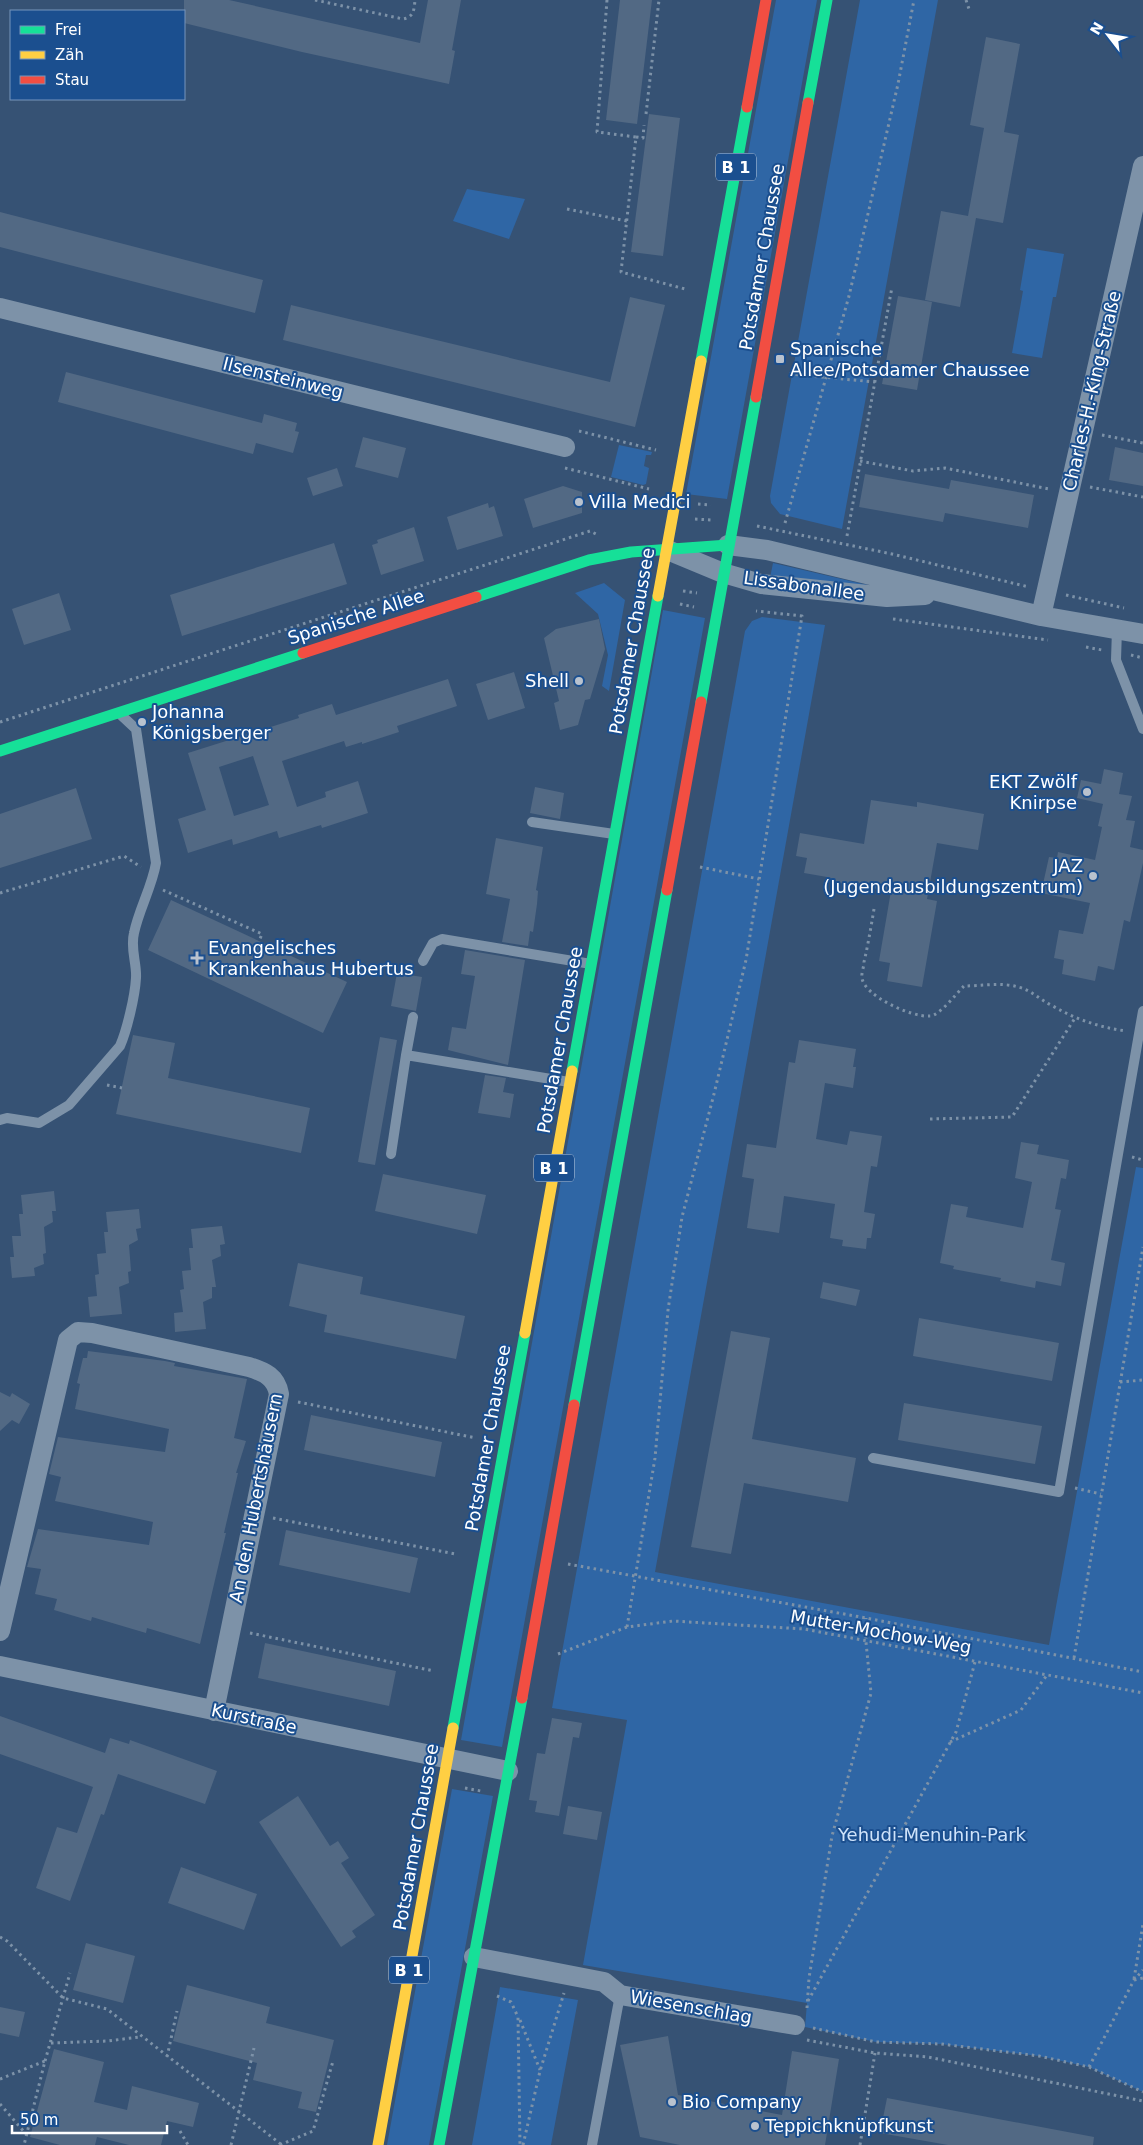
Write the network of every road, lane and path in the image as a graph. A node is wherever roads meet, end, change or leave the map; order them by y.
1 (315, 0) edge
2 (416, 0) edge
3 (607, 0) edge
4 (659, 0) edge
5 (766, 0) edge
6 (827, 0) edge
7 (914, 0) edge
8 (966, 0) edge
9 (969, 9) dead end
10 (646, 114) dead end
11 (644, 125) dead end
12 (636, 137) junction
13 (1143, 166) edge
14 (567, 209) dead end
15 (627, 221) junction
16 (892, 287) dead end
17 (685, 289) dead end
18 (0, 308) edge
19 (789, 374) dead end
20 (826, 378) junction
21 (875, 382) junction
22 (1099, 434) dead end
23 (1143, 443) edge
24 (565, 447) junction
25 (656, 450) dead end
26 (860, 460) junction
27 (1087, 487) dead end
28 (649, 489) dead end
29 (1055, 490) dead end
30 (1143, 498) edge
31 (693, 504) dead end
32 (717, 506) dead end
33 (690, 519) dead end
34 (715, 520) dead end
35 (785, 522) dead end
36 (778, 529) dead end
37 (590, 531) dead end
38 (847, 536) dead end
39 (728, 545) junction
40 (666, 549) junction
41 (723, 574) junction
42 (1016, 584) dead end
43 (676, 589) dead end
44 (701, 594) dead end
45 (948, 594) junction
46 (1084, 599) dead end
47 (674, 603) dead end
48 (699, 608) dead end
49 (1133, 610) dead end
50 (756, 611) dead end
51 (1041, 616) junction
52 (889, 618) dead end
53 (1118, 629) junction
54 (1143, 634) edge
55 (1051, 640) dead end
56 (1078, 645) dead end
57 (1096, 649) dead end
58 (1132, 656) dead end
59 (1143, 658) edge
60 (119, 713) junction
61 (0, 722) edge
62 (1143, 730) edge
63 (0, 751) edge
64 (532, 822) dead end
65 (614, 834) junction
66 (700, 867) dead end
67 (759, 879) junction
68 (152, 880) junction
69 (0, 893) edge
70 (874, 909) dead end
71 (259, 941) dead end
72 (423, 961) dead end
73 (591, 964) junction
74 (1143, 1011) edge
75 (413, 1017) dead end
76 (1075, 1018) junction
77 (1139, 1034) junction
78 (406, 1055) junction
79 (570, 1082) junction
80 (930, 1119) dead end
81 (0, 1120) edge
82 (391, 1154) dead end
83 (1143, 1247) edge
84 (1143, 1380) edge
85 (1120, 1382) junction
86 (296, 1402) dead end
87 (476, 1438) dead end
88 (873, 1458) dead end
89 (1060, 1484) junction
90 (1101, 1494) junction
91 (272, 1518) dead end
92 (455, 1554) dead end
93 (565, 1563) dead end
94 (635, 1577) junction
95 (866, 1618) junction
96 (627, 1627) junction
97 (0, 1631) edge
98 (247, 1633) dead end
99 (866, 1642) junction
100 (558, 1654) dead end
101 (1074, 1658) junction
102 (975, 1662) junction
103 (0, 1666) edge
104 (434, 1670) dead end
105 (1143, 1672) edge
106 (1047, 1676) junction
107 (1143, 1693) edge
108 (214, 1711) junction
109 (950, 1742) junction
110 (448, 1759) junction
111 (508, 1771) junction
112 (461, 1787) dead end
113 (485, 1792) dead end
114 (1143, 1924) edge
115 (0, 1937) edge
116 (474, 1956) junction
117 (1143, 1970) edge
118 (70, 1973) dead end
119 (570, 1976) junction
120 (1143, 1978) edge
121 (1134, 1980) junction
122 (620, 1995) junction
123 (497, 1996) dead end
124 (63, 1998) junction
125 (807, 2003) junction
126 (176, 2010) dead end
127 (518, 2017) junction
128 (800, 2026) junction
129 (140, 2037) junction
130 (51, 2043) junction
131 (254, 2048) dead end
132 (875, 2053) junction
133 (167, 2056) junction
134 (45, 2061) junction
135 (333, 2061) dead end
136 (1089, 2067) junction
137 (540, 2071) junction
138 (0, 2079) edge
139 (1143, 2092) edge
140 (1143, 2101) edge
141 (0, 2104) edge
142 (238, 2113) junction
143 (180, 2131) dead end
144 (26, 2135) junction
145 (24, 2145) edge
146 (188, 2145) edge
147 (231, 2145) edge
148 (280, 2145) edge
149 (378, 2145) edge
150 (440, 2145) edge
151 (522, 2145) edge
152 (592, 2145) edge
153 (860, 2145) edge

1 - 2 path
3 - 12 path
4 - 10 path
5 - 40 main road, Potsdamer Chaussee / B 1
6 - 39 main road, Potsdamer Chaussee
7 - 20 path
8 - 9 path
11 - 12 path
12 - 15 path
13 - 51 street, Charles-H.-King-Straße
14 - 15 path
15 - 17 path
16 - 21 path
18 - 24 street, Ilsensteinweg
19 - 20 path
20 - 21 path
20 - 35 path
21 - 26 path
22 - 23 path
24 - 25 path
24 - 28 path
26 - 29 path
26 - 38 path
27 - 30 path
31 - 32 path
33 - 34 path
36 - 42 path
37 - 61 path
39 - 40 main road, Spanische Allee
39 - 41 main road, Potsdamer Chaussee
39 - 45 street, Lissabonallee
40 - 41 street, Lissabonallee
40 - 60 main road, Spanische Allee
40 - 65 main road, Potsdamer Chaussee / B 1
41 - 45 street, Lissabonallee
41 - 111 main road, Potsdamer Chaussee
43 - 44 path
45 - 51 street, Lissabonallee
46 - 49 path
47 - 48 path
50 - 67 path
51 - 53 street, Lissabonallee
52 - 55 path
53 - 54 street, Lissabonallee
53 - 62 lane
56 - 57 path
58 - 59 path
60 - 63 main road, Spanische Allee
60 - 68 lane
64 - 65 lane
65 - 73 main road, Potsdamer Chaussee / B 1
66 - 67 path
67 - 94 path
68 - 69 path
68 - 71 path
68 - 81 lane
70 - 76 path
72 - 73 lane
73 - 79 main road, Potsdamer Chaussee / B 1
74 - 77 lane
75 - 78 lane
76 - 77 path
76 - 80 path
77 - 89 lane
78 - 79 lane
78 - 82 lane
79 - 110 main road, Potsdamer Chaussee / B 1
83 - 85 path
84 - 85 path
85 - 90 path
86 - 87 path
88 - 89 lane
89 - 90 path
90 - 101 path
91 - 92 path
93 - 94 path, Mutter-Mochow-Weg
94 - 95 path, Mutter-Mochow-Weg
94 - 96 path
95 - 99 path
95 - 101 path, Mutter-Mochow-Weg
96 - 99 path, Mutter-Mochow-Weg
96 - 100 path, Mutter-Mochow-Weg
97 - 108 street, An den Hubertshäusern
98 - 104 path
99 - 102 path, Mutter-Mochow-Weg
99 - 125 path
101 - 105 path, Mutter-Mochow-Weg
102 - 106 path, Mutter-Mochow-Weg
102 - 109 path
103 - 108 street, Kurstraße
106 - 107 path, Mutter-Mochow-Weg
106 - 109 path
108 - 110 street, Kurstraße
109 - 125 path
110 - 111 street, Kurstraße
110 - 149 main road, Potsdamer Chaussee / B 1
111 - 116 main road, Potsdamer Chaussee
112 - 113 path
114 - 121 path
115 - 124 path
116 - 119 street, Wiesenschlag
116 - 150 main road, Potsdamer Chaussee
117 - 121 path
118 - 124 path
119 - 122 street, Wiesenschlag
119 - 137 path
120 - 121 path
121 - 136 path
122 - 128 street, Wiesenschlag
122 - 152 lane
123 - 127 path
124 - 129 path
124 - 130 path
125 - 128 path
126 - 133 path
127 - 137 path
127 - 151 path
128 - 132 path
128 - 136 path
129 - 130 path
129 - 133 path
130 - 134 path
131 - 142 path
132 - 140 path
132 - 153 path
133 - 142 path
134 - 138 path
134 - 144 path
135 - 148 path
136 - 139 path
137 - 151 path
141 - 144 path
142 - 147 path
142 - 148 path
143 - 146 path
144 - 145 path

